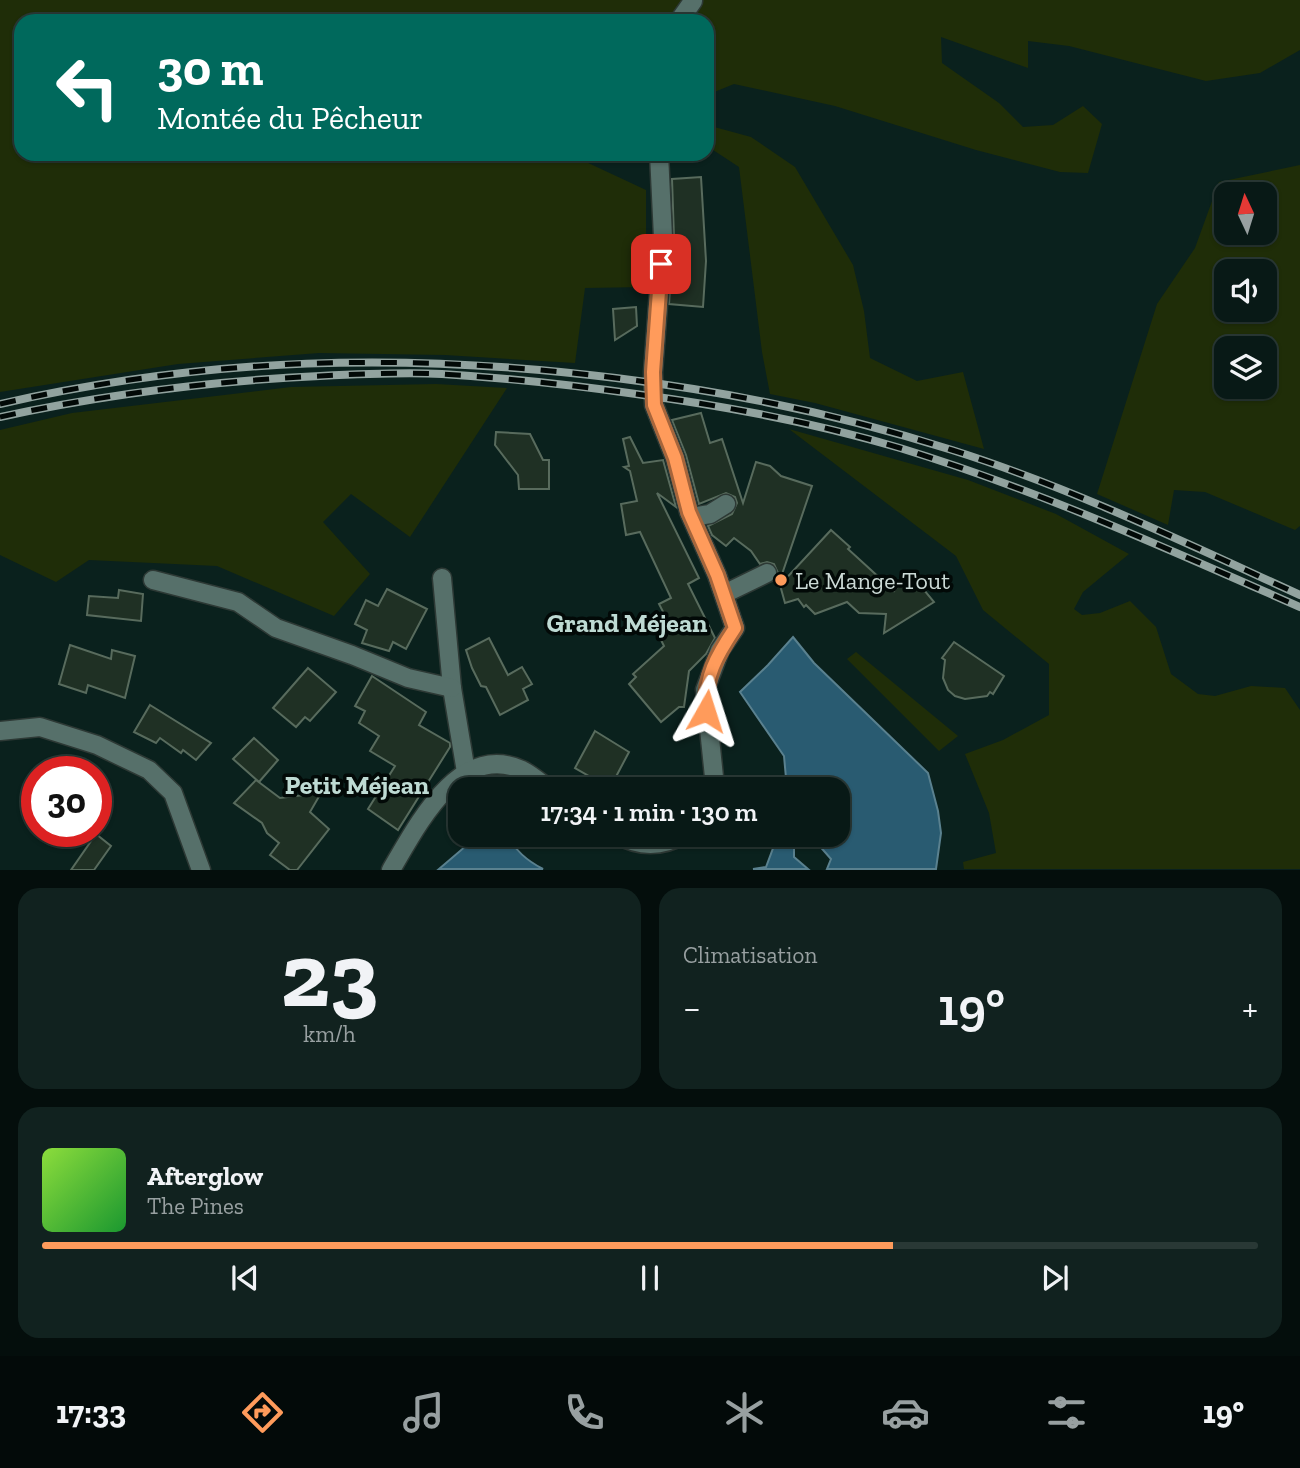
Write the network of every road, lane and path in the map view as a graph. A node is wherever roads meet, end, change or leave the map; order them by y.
1 (659, 161) edge
2 (726, 504) dead end
3 (692, 517) junction
4 (766, 573) dead end
5 (442, 578) dead end
6 (153, 580) dead end
7 (724, 594) junction
8 (452, 688) junction
9 (0, 731) edge
10 (466, 772) junction
11 (531, 777) edge
12 (714, 777) edge
13 (201, 870) edge
14 (391, 870) edge

1 - 3 street
2 - 3 street
3 - 7 street
4 - 7 street
5 - 8 street
6 - 8 street
7 - 12 street
8 - 10 street
9 - 13 street
10 - 11 street
10 - 14 street

